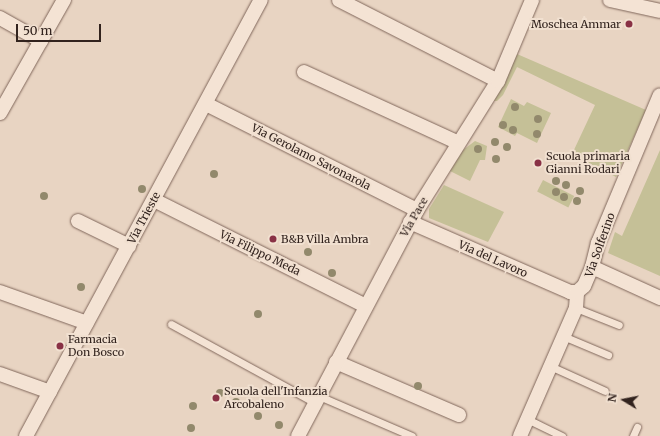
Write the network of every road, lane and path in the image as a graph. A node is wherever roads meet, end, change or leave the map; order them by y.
1 (64, 0) edge
2 (261, 0) edge
3 (339, 0) edge
4 (532, 0) edge
5 (610, 0) edge
6 (660, 11) edge
7 (0, 18) edge
8 (41, 41) junction
9 (304, 72) dead end
10 (498, 81) junction
11 (660, 95) edge
12 (206, 104) junction
13 (0, 113) edge
14 (459, 143) junction
15 (154, 200) junction
16 (413, 216) junction
17 (78, 221) dead end
18 (129, 246) junction
19 (592, 267) junction
20 (0, 292) edge
21 (577, 292) junction
22 (660, 298) edge
23 (366, 306) junction
24 (576, 308) junction
25 (87, 323) junction
26 (171, 324) dead end
27 (619, 325) dead end
28 (563, 336) junction
29 (608, 355) dead end
30 (336, 362) junction
31 (550, 366) junction
32 (0, 374) edge
33 (605, 391) dead end
34 (50, 392) junction
35 (317, 400) junction
36 (459, 415) dead end
37 (527, 419) junction
38 (637, 427) dead end
39 (26, 436) edge
40 (298, 436) edge
41 (412, 436) edge
42 (520, 436) edge
43 (562, 436) edge
44 (633, 436) edge

1 - 8 street
2 - 12 street, Via Trieste
3 - 10 street
4 - 10 street, Via Pace
5 - 6 street
7 - 8 street
8 - 13 street
9 - 14 street
10 - 14 street, Via Pace
11 - 19 street, Via Solferino
12 - 15 street, Via Trieste
12 - 16 street, Via Gerolamo Savonarola
14 - 16 street, Via Pace
15 - 18 street, Via Trieste
15 - 23 street, Via Filippo Meda
16 - 21 street, Via del Lavoro
16 - 23 street, Via Pace
17 - 18 street
18 - 25 street, Via Trieste
19 - 21 street, Via Solferino
19 - 22 street
20 - 25 street
21 - 24 street
23 - 30 street, Via Pace
24 - 27 lane
24 - 28 street
25 - 34 street, Via Trieste
26 - 35 lane
28 - 29 lane
28 - 31 street
30 - 35 street, Via Pace
30 - 36 street
31 - 33 lane
31 - 37 street
32 - 34 street
34 - 39 street, Via Trieste
35 - 40 street, Via Pace
35 - 41 lane
37 - 42 street
37 - 43 lane
38 - 44 lane

